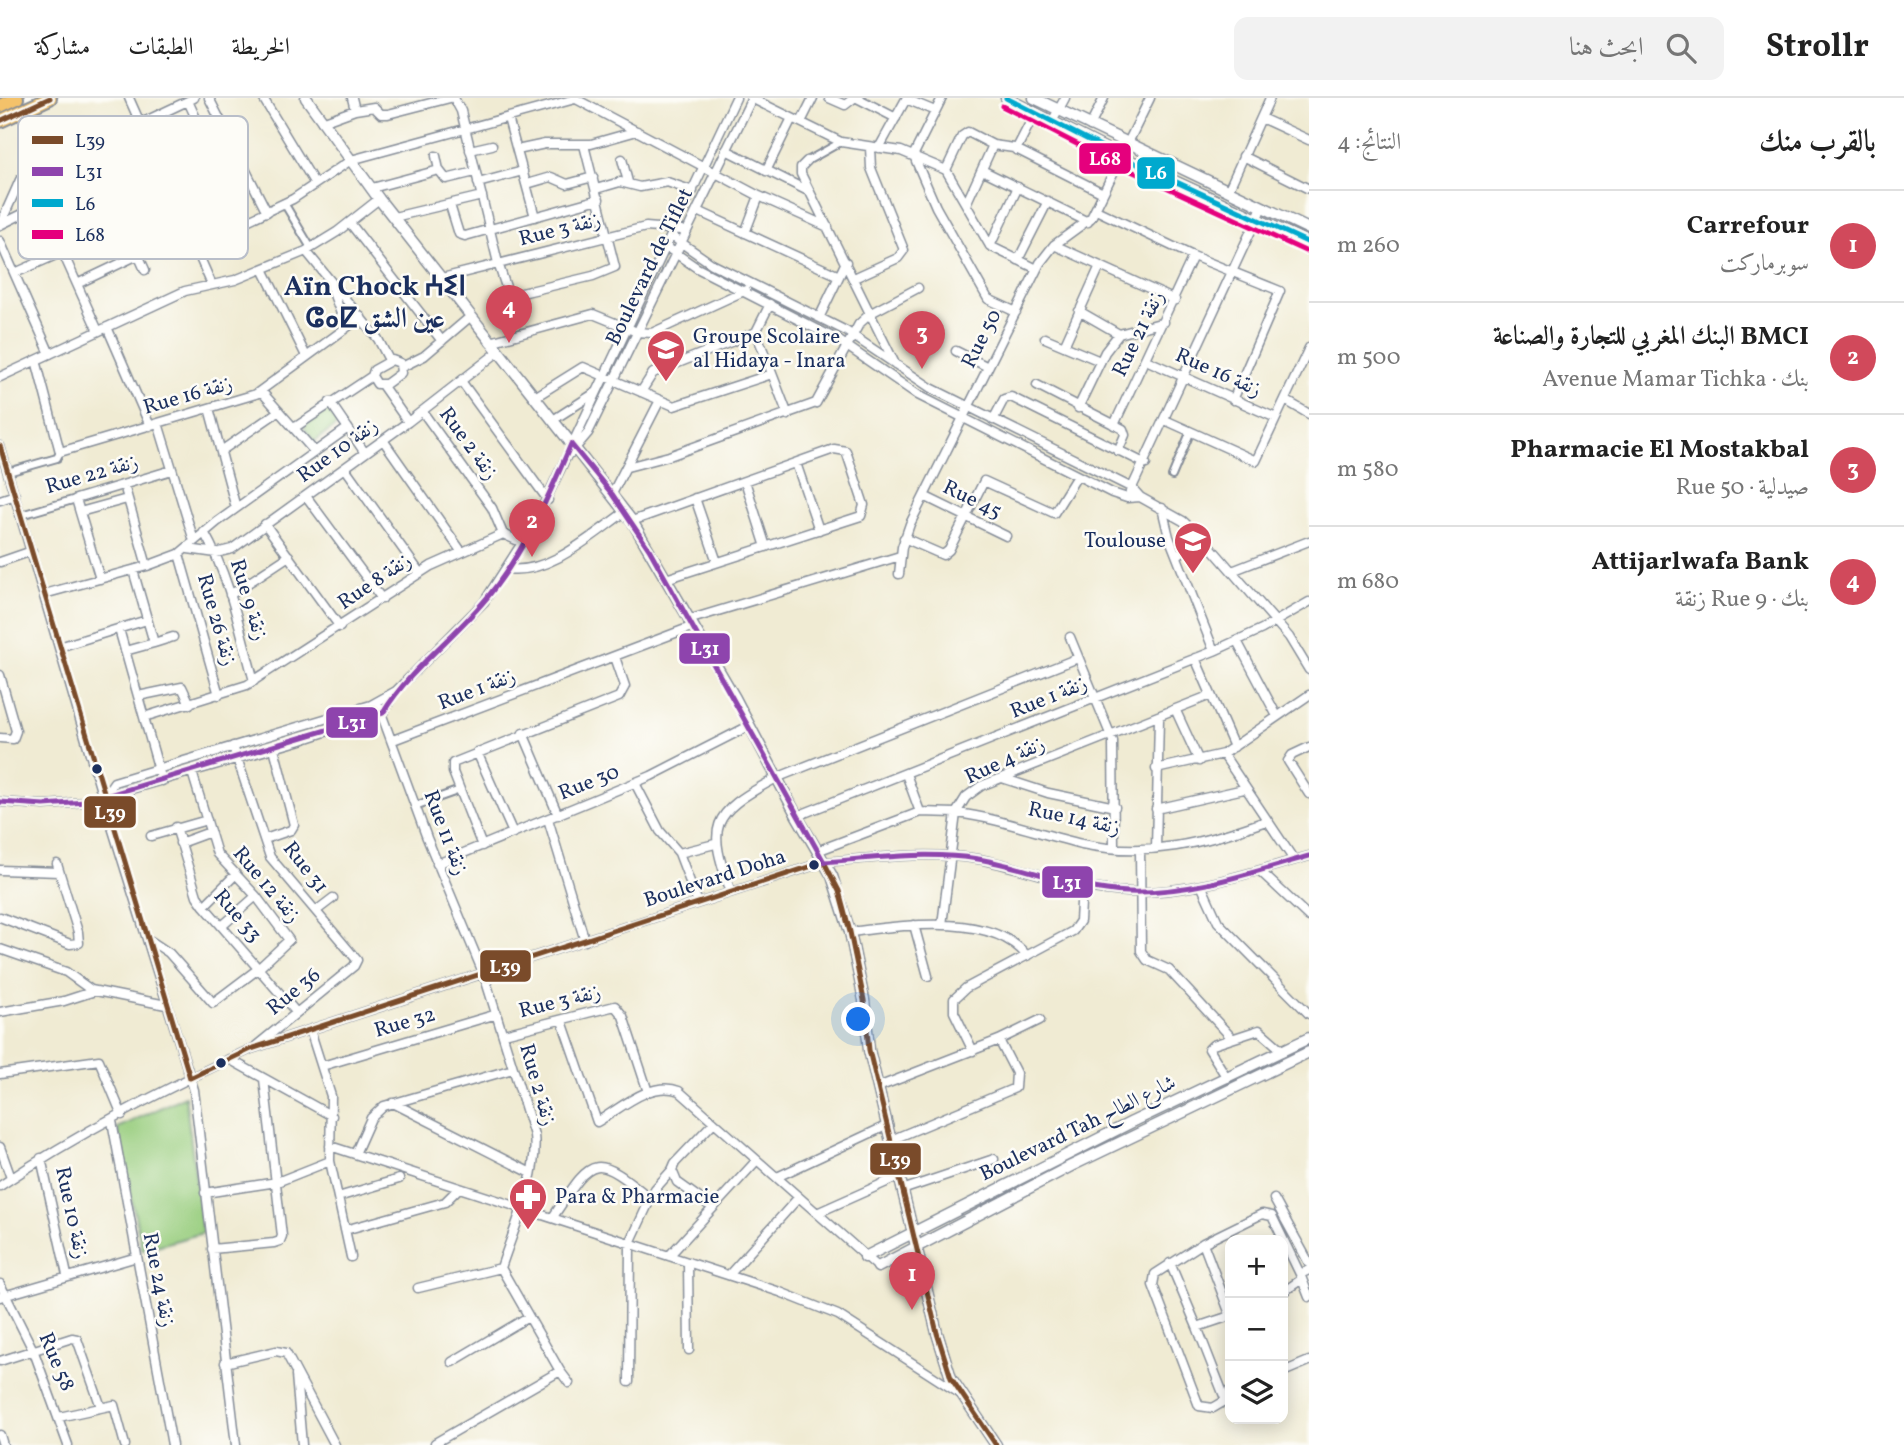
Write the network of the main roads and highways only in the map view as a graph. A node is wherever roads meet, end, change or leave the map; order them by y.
1 (17, 98) edge
2 (50, 98) edge
3 (0, 106) edge
4 (0, 121) edge

1 - 3 main road
2 - 4 main road

